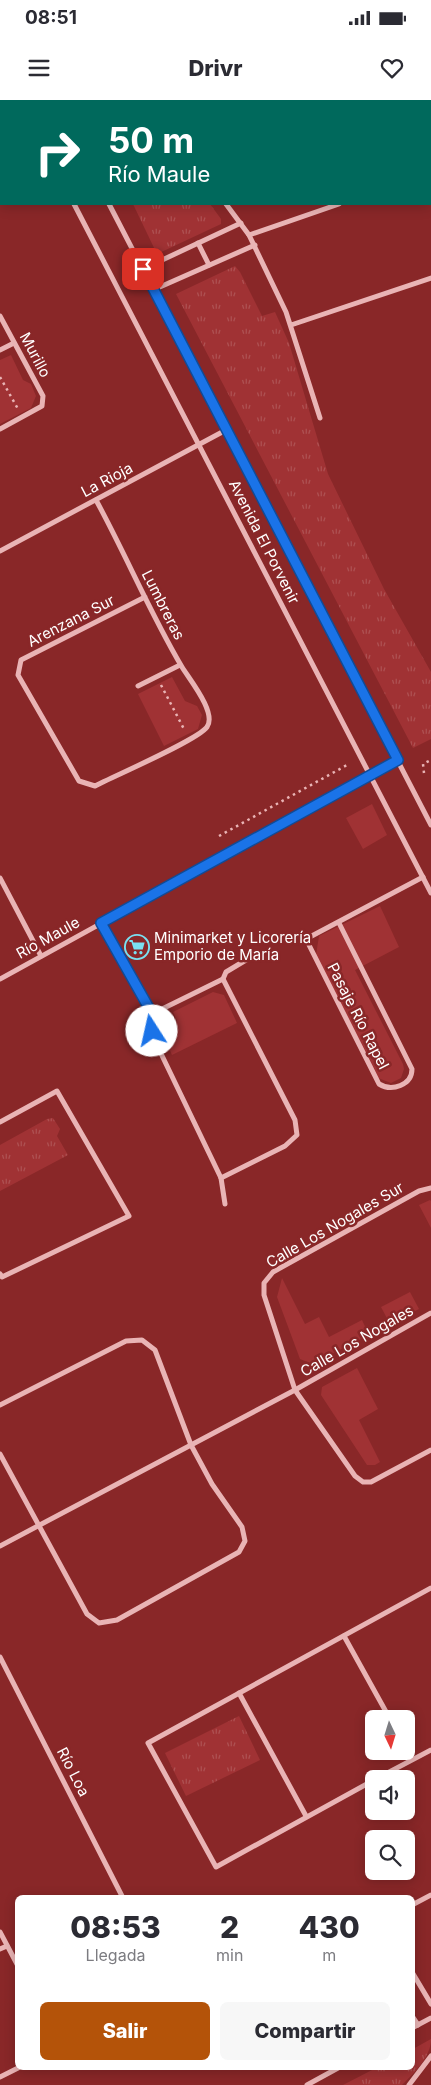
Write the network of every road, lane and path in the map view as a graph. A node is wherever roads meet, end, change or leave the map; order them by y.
1 (75, 205) edge
2 (110, 205) edge
3 (227, 205) edge
4 (336, 205) edge
5 (241, 223) junction
6 (249, 235) junction
7 (198, 243) junction
8 (255, 245) junction
9 (209, 265) junction
10 (143, 269) junction
11 (431, 278) edge
12 (153, 290) junction
13 (0, 316) edge
14 (291, 325) junction
15 (14, 343) junction
16 (0, 350) edge
17 (0, 377) edge
18 (22, 417) junction
19 (320, 418) dead end
20 (0, 429) edge
21 (226, 430) junction
22 (200, 444) junction
23 (96, 500) junction
24 (0, 551) edge
25 (145, 598) junction
26 (180, 664) junction
27 (157, 677) junction
28 (138, 686) dead end
29 (189, 739) junction
30 (398, 760) junction
31 (431, 760) edge
32 (347, 765) dead end
33 (424, 773) dead end
34 (370, 776) junction
35 (431, 825) edge
36 (219, 836) dead end
37 (423, 877) junction
38 (0, 878) edge
39 (431, 893) edge
40 (101, 923) junction
41 (339, 923) junction
42 (41, 956) junction
43 (246, 960) dead end
44 (0, 979) edge
45 (223, 979) junction
46 (154, 1017) junction
47 (0, 1122) edge
48 (220, 1178) junction
49 (431, 1188) edge
50 (225, 1204) dead end
51 (0, 1274) edge
52 (431, 1313) edge
53 (296, 1390) junction
54 (0, 1404) edge
55 (191, 1445) junction
56 (431, 1450) edge
57 (0, 1454) edge
58 (38, 1527) junction
59 (0, 1546) edge
60 (431, 1588) edge
61 (344, 1636) junction
62 (0, 1657) edge
63 (239, 1693) junction
64 (385, 1710) edge
65 (431, 1750) edge
66 (415, 1758) edge
67 (410, 1760) edge
68 (392, 1770) edge
69 (365, 1784) edge
70 (306, 1816) junction
71 (121, 1895) edge
72 (431, 1895) edge
73 (415, 1903) edge
74 (0, 1932) edge
75 (7, 1946) junction
76 (0, 1949) edge
77 (15, 1961) edge
78 (415, 1977) edge
79 (431, 2004) edge
80 (431, 2018) edge
81 (415, 2020) edge
82 (418, 2025) junction
83 (415, 2026) edge
84 (431, 2056) edge
85 (15, 2070) edge
86 (334, 2070) edge
87 (0, 2077) edge
88 (307, 2085) edge
89 (409, 2085) edge

1 - 22 street, Avenida El Porvenir
2 - 10 street, Avenida El Porvenir
3 - 5 street
4 - 6 street
5 - 6 street
5 - 7 street
6 - 8 street
7 - 9 street
7 - 10 street
8 - 9 street
8 - 14 street
9 - 12 street
10 - 12 street, Avenida El Porvenir
11 - 14 street
12 - 21 street, Avenida El Porvenir
13 - 15 street, Murillo
14 - 19 street
15 - 16 street
15 - 18 street, Murillo
17 - 18 path
18 - 20 street
21 - 22 street, La Rioja
21 - 30 street, Avenida El Porvenir
22 - 23 street, La Rioja
22 - 34 street, Avenida El Porvenir
23 - 24 street, La Rioja
23 - 25 street, Lumbreras
25 - 26 street, Lumbreras
25 - 29 street, Arenzana Sur
26 - 27 street
26 - 29 street, Lumbreras
27 - 28 street
27 - 29 path
30 - 34 street, Río Maule
30 - 35 street, Avenida El Porvenir
31 - 33 path
32 - 36 path
34 - 37 street, Avenida El Porvenir
34 - 40 street, Río Maule
37 - 39 street, Avenida El Porvenir
37 - 41 street
38 - 42 street
40 - 42 street, Río Maule
40 - 46 street
41 - 41 street, Pasaje Río Rapel
42 - 44 street, Río Maule
43 - 45 street
45 - 46 street
45 - 48 street
46 - 48 street
47 - 51 street
48 - 50 street
49 - 53 street, Calle Los Nogales Sur
52 - 53 street, Calle Los Nogales
53 - 55 street, Calle Los Nogales
53 - 56 street
54 - 55 street
55 - 58 street, Calle Los Nogales
55 - 58 street
57 - 58 street
58 - 59 street, Calle Los Nogales
60 - 61 street
61 - 63 street
61 - 64 street
62 - 71 street, Río Loa
63 - 70 street
63 - 70 street
65 - 66 street
67 - 68 street
69 - 70 street
72 - 73 street
74 - 75 street
75 - 76 street
75 - 77 street
78 - 79 street
80 - 82 street
81 - 82 street
82 - 83 street
84 - 89 street
85 - 87 street
86 - 88 street

